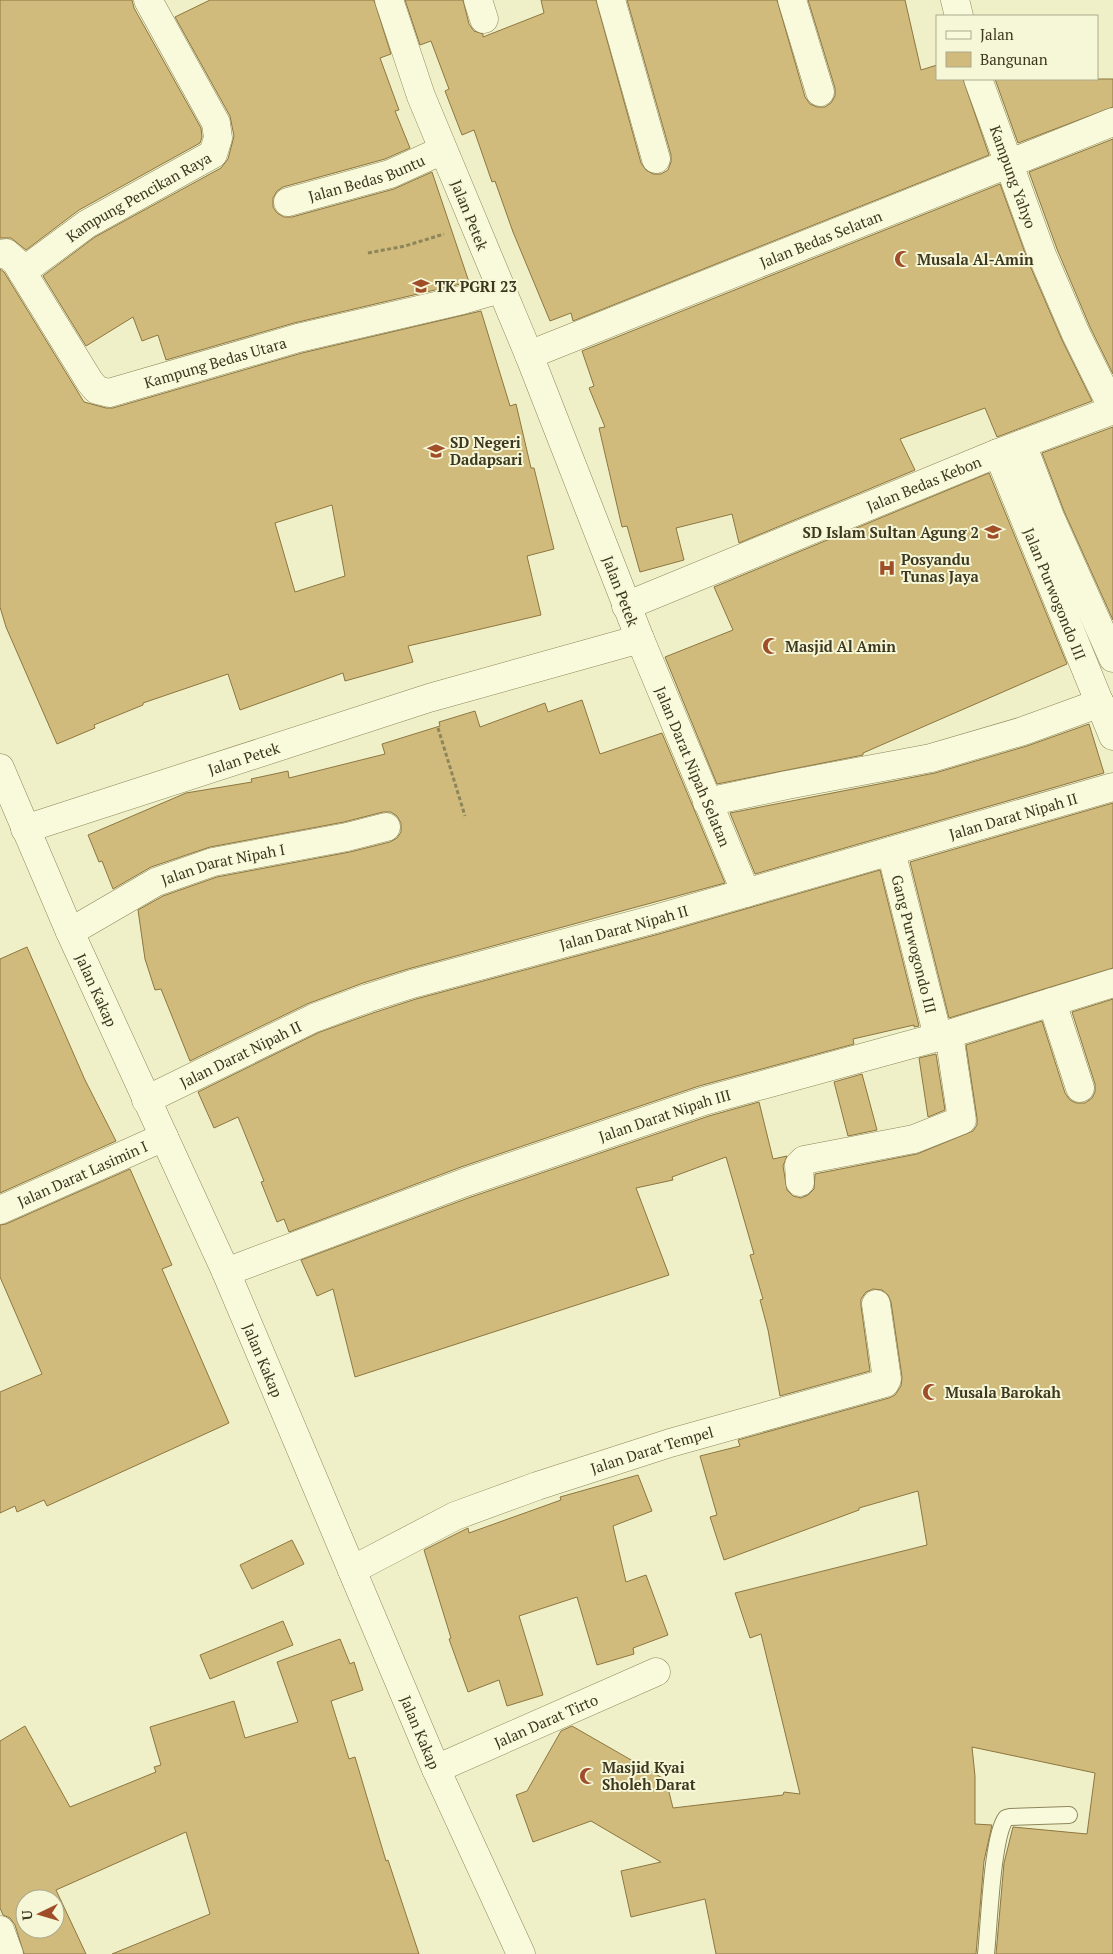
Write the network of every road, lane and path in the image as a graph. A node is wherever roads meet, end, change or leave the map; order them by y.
1 (148, 0) edge
2 (389, 0) edge
3 (611, 0) edge
4 (792, 0) edge
5 (955, 0) edge
6 (959, 15) edge
7 (978, 80) edge
8 (820, 92) dead end
9 (1113, 122) edge
10 (443, 150) junction
11 (656, 159) dead end
12 (1009, 163) junction
13 (288, 202) dead end
14 (473, 224) junction
15 (368, 252) dead end
16 (0, 254) edge
17 (22, 272) junction
18 (500, 289) junction
19 (528, 355) junction
20 (1113, 409) edge
21 (1010, 449) junction
22 (626, 606) junction
23 (640, 639) junction
24 (1113, 658) edge
25 (429, 698) junction
26 (1100, 703) junction
27 (1113, 736) edge
28 (0, 768) edge
29 (1113, 787) edge
30 (707, 802) junction
31 (464, 816) dead end
32 (386, 827) dead end
33 (26, 829) junction
34 (891, 851) junction
35 (746, 893) junction
36 (70, 932) junction
37 (1113, 983) edge
38 (1052, 1002) junction
39 (943, 1036) junction
40 (1080, 1088) dead end
41 (146, 1100) junction
42 (164, 1137) junction
43 (800, 1182) dead end
44 (0, 1210) edge
45 (226, 1272) junction
46 (876, 1304) dead end
47 (352, 1570) junction
48 (656, 1672) dead end
49 (436, 1769) junction
50 (1068, 1815) dead end
51 (0, 1930) edge
52 (9, 1954) edge
53 (521, 1954) edge
54 (986, 1954) edge

1 - 17 street, Kampung Pencikan Raya
2 - 10 street, Jalan Petek
3 - 11 street
4 - 8 street
5 - 6 street
7 - 12 street, Kampung Yahyo
9 - 12 street, Jalan Bedas Selatan
10 - 13 street, Jalan Bedas Buntu
10 - 14 street, Jalan Petek
12 - 19 street, Jalan Bedas Selatan
12 - 20 street, Kampung Yahyo
14 - 15 path
14 - 18 street, Jalan Petek
16 - 17 street, Kampung Bedas Utara
17 - 18 street, Kampung Bedas Utara
18 - 19 street, Jalan Petek
19 - 22 street, Jalan Petek
20 - 21 street, Jalan Bedas Kebon
21 - 22 street, Jalan Bedas Kebon
21 - 24 street
21 - 26 street, Jalan Purwogondo III
22 - 23 street, Jalan Petek
23 - 25 street, Jalan Petek
23 - 30 street, Jalan Darat Nipah Selatan
25 - 31 path
25 - 33 street, Jalan Petek
26 - 27 street, Jalan Purwogondo III
26 - 30 street
28 - 33 street, Jalan Kakap
29 - 34 street, Jalan Darat Nipah II
30 - 35 street, Jalan Darat Nipah Selatan
32 - 36 street, Jalan Darat Nipah I
33 - 36 street, Jalan Kakap
34 - 35 street, Jalan Darat Nipah II
34 - 39 street, Gang Purwogondo III
35 - 41 street, Jalan Darat Nipah II
36 - 41 street, Jalan Kakap
37 - 38 street, Jalan Darat Nipah III
38 - 39 street, Jalan Darat Nipah III
38 - 40 street
39 - 43 street, Gang Purwogondo III
39 - 45 street, Jalan Darat Nipah III
41 - 42 street, Jalan Kakap
42 - 44 street, Jalan Darat Lasimin I
42 - 45 street, Jalan Kakap
45 - 47 street, Jalan Kakap
46 - 47 street, Jalan Darat Tempel
47 - 49 street, Jalan Kakap
48 - 49 street, Jalan Darat Tirto
49 - 53 street, Jalan Kakap
50 - 54 lane
51 - 52 street

